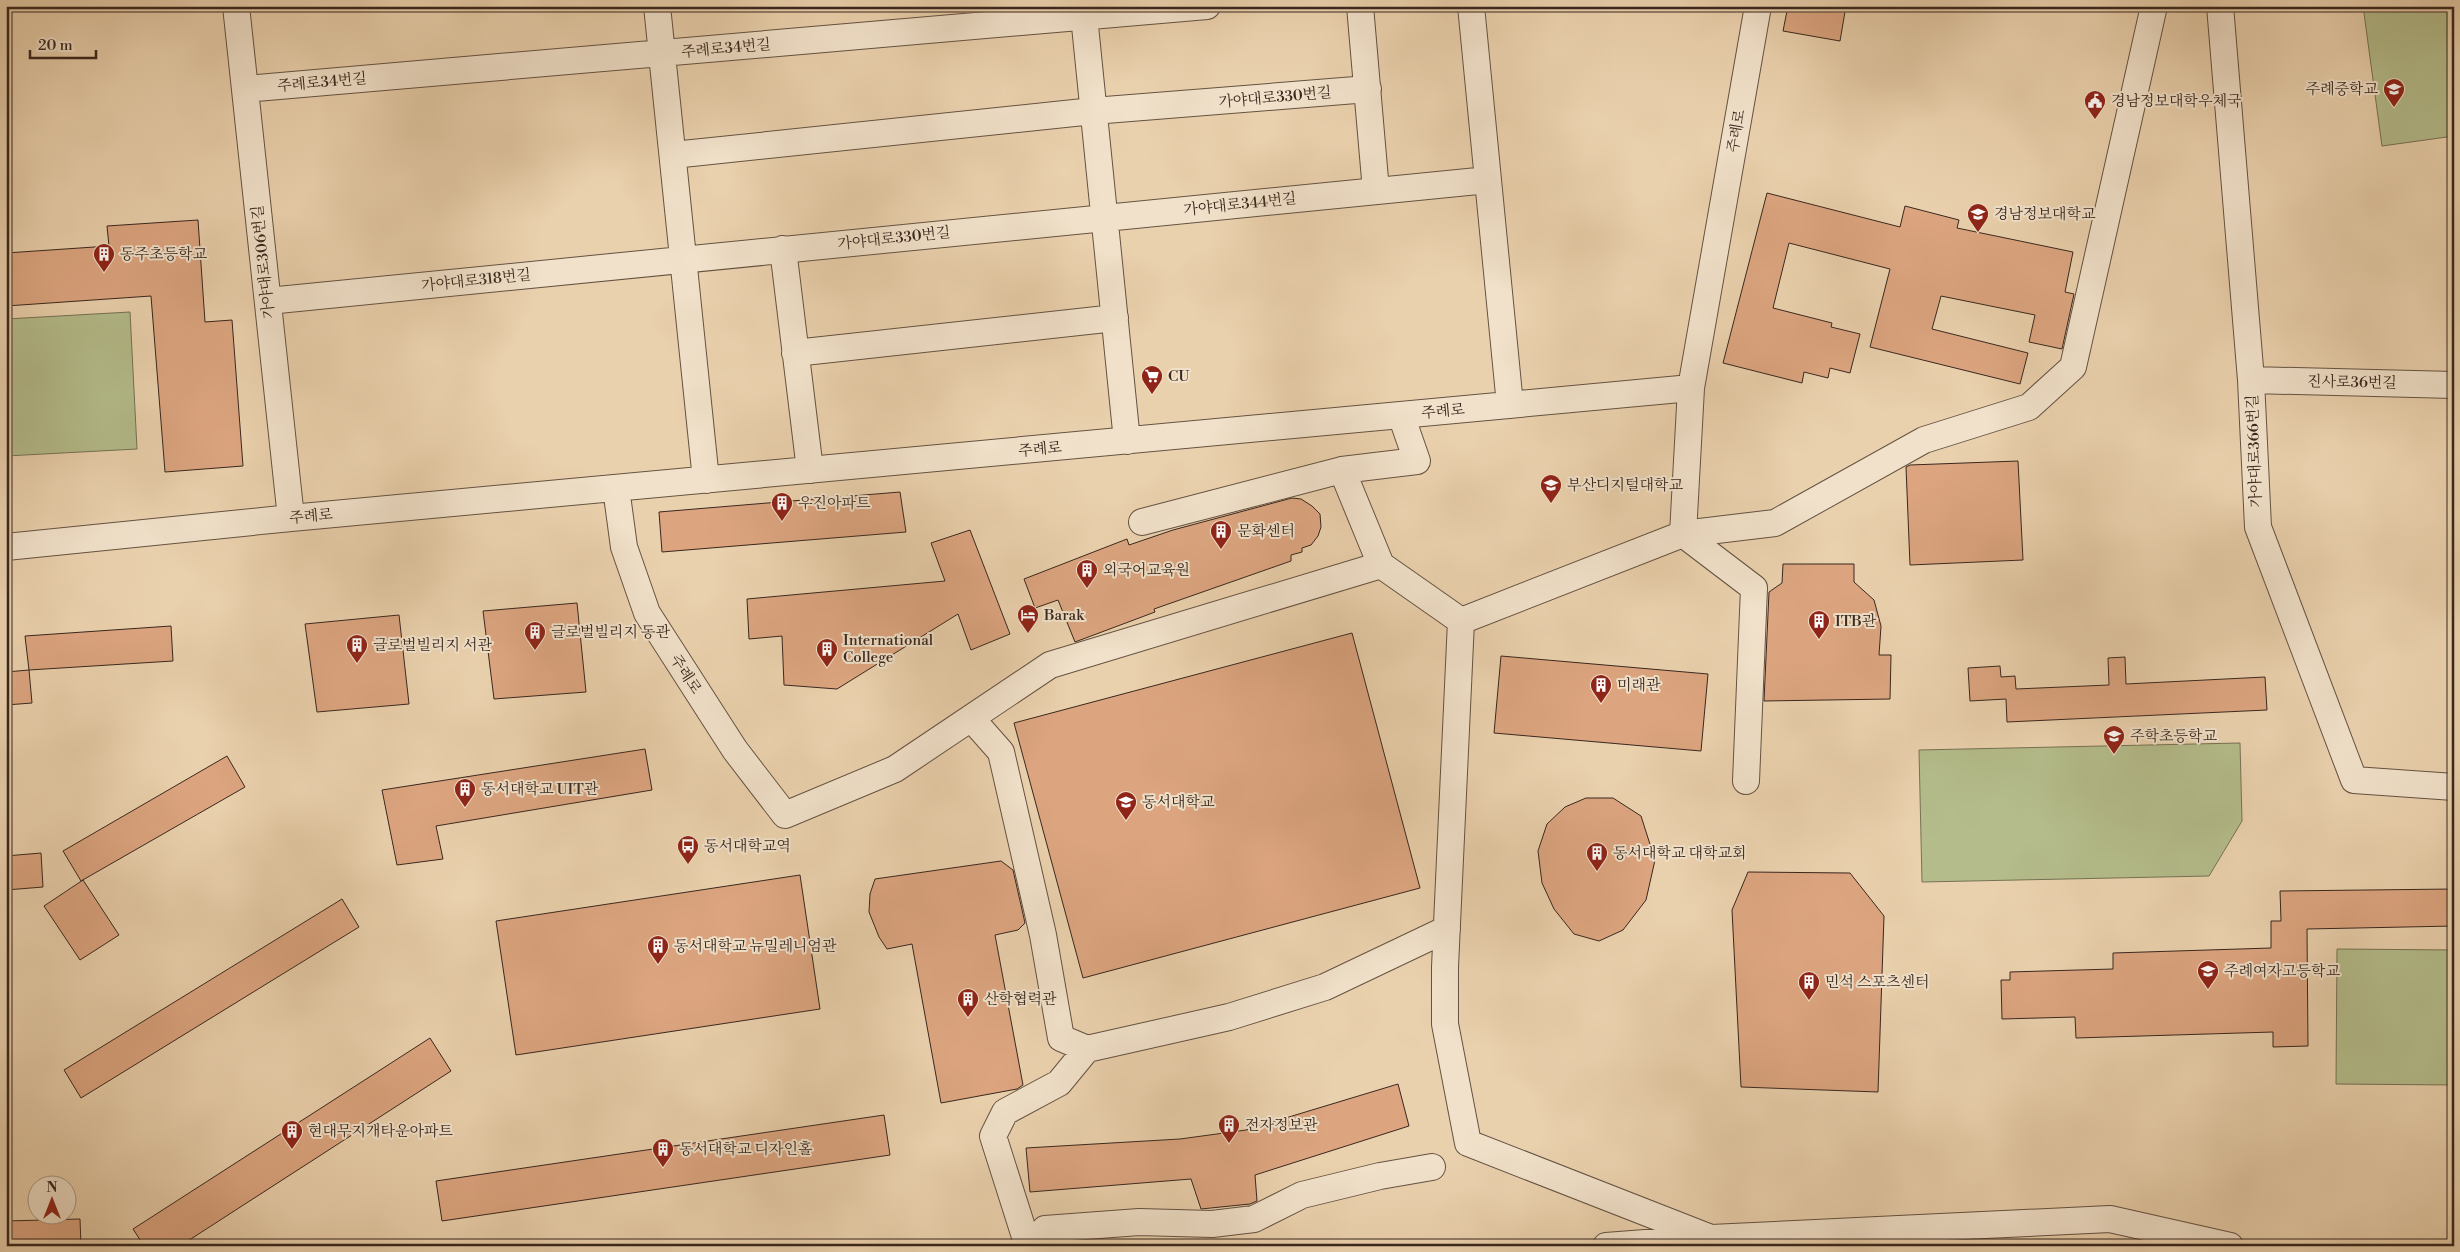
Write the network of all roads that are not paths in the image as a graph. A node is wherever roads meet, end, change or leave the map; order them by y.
1 (236, 6) edge
2 (657, 6) edge
3 (1207, 6) edge
4 (1360, 6) edge
5 (1471, 6) edge
6 (1758, 6) edge
7 (2154, 6) edge
8 (2220, 6) edge
9 (1083, 12) edge
10 (662, 53) junction
11 (244, 89) junction
12 (1368, 89) junction
13 (1094, 111) junction
14 (673, 155) junction
15 (1488, 180) junction
16 (1376, 191) junction
17 (1105, 218) junction
18 (782, 249) junction
19 (683, 259) junction
20 (268, 301) junction
21 (1115, 318) junction
22 (795, 353) junction
23 (2251, 380) junction
24 (2454, 385) edge
25 (1691, 388) junction
26 (1510, 405) junction
27 (1401, 415) junction
28 (1127, 441) junction
29 (810, 470) junction
30 (1342, 470) junction
31 (706, 480) junction
32 (616, 488) junction
33 (291, 518) junction
34 (1142, 522) dead end
35 (1683, 534) junction
36 (6, 547) edge
37 (1381, 565) junction
38 (1461, 621) junction
39 (971, 718) junction
40 (1746, 781) dead end
41 (2454, 787) edge
42 (1447, 929) junction
43 (1087, 1048) junction
44 (1432, 1167) dead end
45 (1711, 1238) junction
46 (1028, 1246) edge
47 (1032, 1246) edge
48 (1606, 1246) edge
49 (2230, 1246) edge

1 - 11 street, 가야대로306번길
2 - 10 street
3 - 9 street, 주례로34번길
4 - 12 street
5 - 15 street
6 - 25 street, 주례로
7 - 35 street
8 - 23 street, 가야대로366번길
9 - 10 street, 주례로34번길
9 - 13 street
10 - 11 street, 주례로34번길
10 - 14 street
11 - 20 street, 가야대로306번길
12 - 13 street, 가야대로330번길
12 - 16 street
13 - 14 street, 가야대로330번길
13 - 17 street
14 - 19 street
15 - 16 street, 가야대로344번길
15 - 26 street
16 - 17 street, 가야대로344번길
17 - 18 street, 가야대로330번길
17 - 21 street
18 - 19 street, 가야대로330번길
18 - 22 street
19 - 20 street, 가야대로318번길
19 - 31 street
20 - 33 street, 가야대로306번길
21 - 22 street
21 - 28 street
22 - 29 street
23 - 24 street, 진사로36번길
23 - 41 street, 가야대로366번길
25 - 26 street, 주례로
25 - 35 street
26 - 27 street, 주례로
27 - 28 street, 주례로
27 - 30 street
28 - 29 street, 주례로
29 - 31 street, 주례로
30 - 34 street
30 - 37 street
31 - 32 street, 주례로
32 - 33 street, 주례로
32 - 39 street, 주례로
33 - 36 street, 주례로
35 - 38 street
35 - 40 street
37 - 38 street
37 - 39 street
38 - 42 street
39 - 43 street
42 - 43 street
42 - 45 street
43 - 46 street
44 - 47 street
45 - 48 street
45 - 49 street

